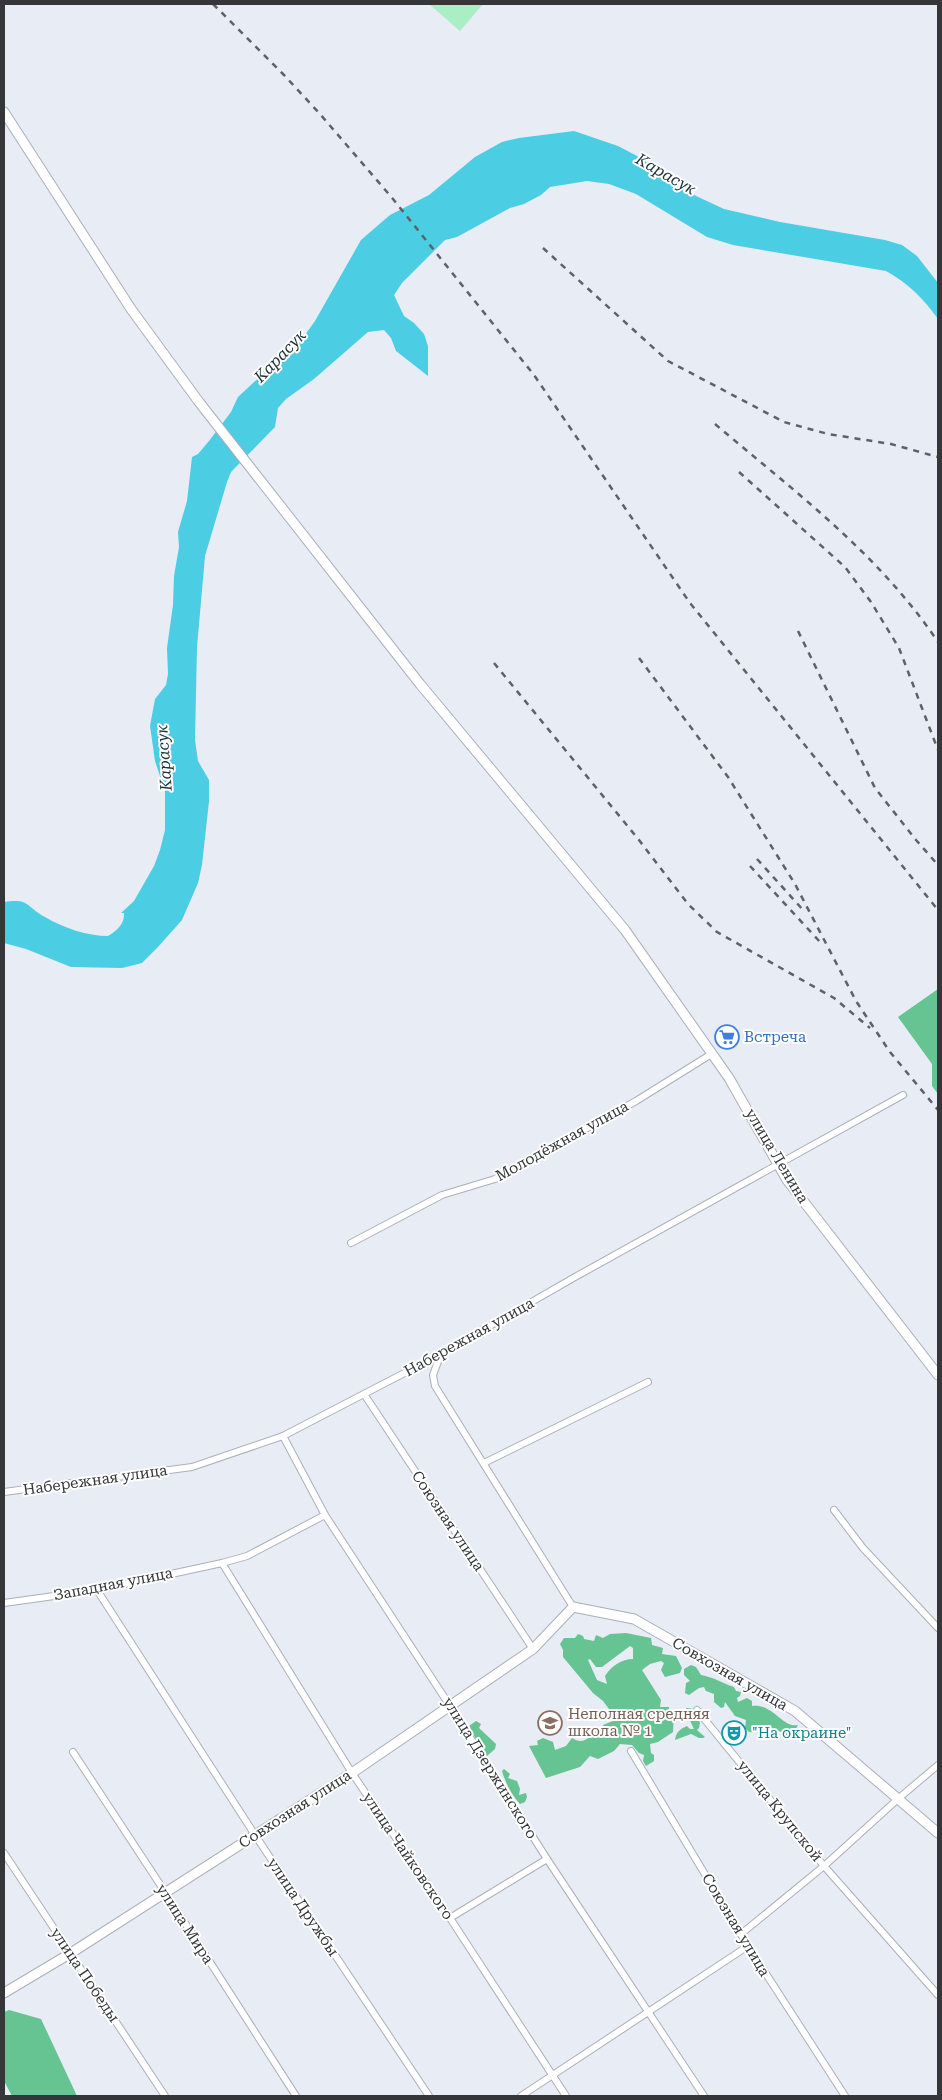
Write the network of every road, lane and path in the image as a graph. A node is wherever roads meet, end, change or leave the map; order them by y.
1 (4, 112) edge
2 (713, 1053) junction
3 (903, 1095) dead end
4 (779, 1164) junction
5 (351, 1243) dead end
6 (441, 1354) junction
7 (938, 1374) edge
8 (648, 1382) dead end
9 (364, 1394) junction
10 (283, 1436) junction
11 (484, 1463) junction
12 (4, 1492) edge
13 (834, 1510) dead end
14 (326, 1515) junction
15 (222, 1563) junction
16 (97, 1590) junction
17 (4, 1603) edge
18 (573, 1607) junction
19 (938, 1628) edge
20 (532, 1648) junction
21 (450, 1706) junction
22 (697, 1710) dead end
23 (632, 1751) dead end
24 (72, 1752) dead end
25 (938, 1765) edge
26 (352, 1773) junction
27 (899, 1798) junction
28 (938, 1833) edge
29 (255, 1835) junction
30 (4, 1854) edge
31 (547, 1859) junction
32 (824, 1866) junction
33 (165, 1892) junction
34 (450, 1918) junction
35 (741, 1934) junction
36 (748, 1946) junction
37 (70, 1953) junction
38 (4, 1993) edge
39 (938, 1995) edge
40 (648, 2013) junction
41 (552, 2075) junction
42 (166, 2096) edge
43 (296, 2096) edge
44 (429, 2096) edge
45 (521, 2096) edge
46 (566, 2096) edge
47 (704, 2096) edge
48 (845, 2096) edge

1 - 2 main road, улица Ленина
2 - 4 main road, улица Ленина
2 - 5 street, Молодёжная улица
3 - 4 street, Набережная улица
4 - 6 street, Набережная улица
4 - 7 main road, улица Ленина
6 - 9 street, Набережная улица
6 - 11 street
8 - 11 street
9 - 10 street, Набережная улица
9 - 20 street, Союзная улица
10 - 12 street, Набережная улица
10 - 14 street, улица Дзержинского
11 - 18 street
13 - 19 street
14 - 15 street, Западная улица
14 - 21 street, улица Дзержинского
15 - 16 street, Западная улица
15 - 26 street, улица Чайковского
16 - 17 street, Западная улица
16 - 29 street, улица Дружбы
18 - 20 main road, Совхозная улица
18 - 27 main road, Совхозная улица
20 - 21 main road, Совхозная улица
21 - 26 main road, Совхозная улица
21 - 31 street, улица Дзержинского
22 - 32 street, улица Крупской
23 - 35 street, Союзная улица
24 - 33 street, улица Мира
25 - 27 street, улица Крупской
26 - 29 main road, Совхозная улица
26 - 34 street, улица Чайковского
27 - 28 main road, Совхозная улица
27 - 32 street, улица Крупской
29 - 33 main road, Совхозная улица
29 - 44 street, улица Дружбы
30 - 37 street, улица Победы
31 - 34 street
31 - 40 street, улица Дзержинского
32 - 35 street, улица Крупской
32 - 39 street, улица Крупской
33 - 37 main road, Совхозная улица
33 - 43 street, улица Мира
34 - 41 street, улица Чайковского
35 - 36 street, Союзная улица
36 - 40 street
36 - 48 street, Союзная улица
37 - 38 main road, Совхозная улица
37 - 42 street, улица Победы
40 - 41 street
40 - 47 street, улица Дзержинского
41 - 45 street
41 - 46 street, улица Чайковского

